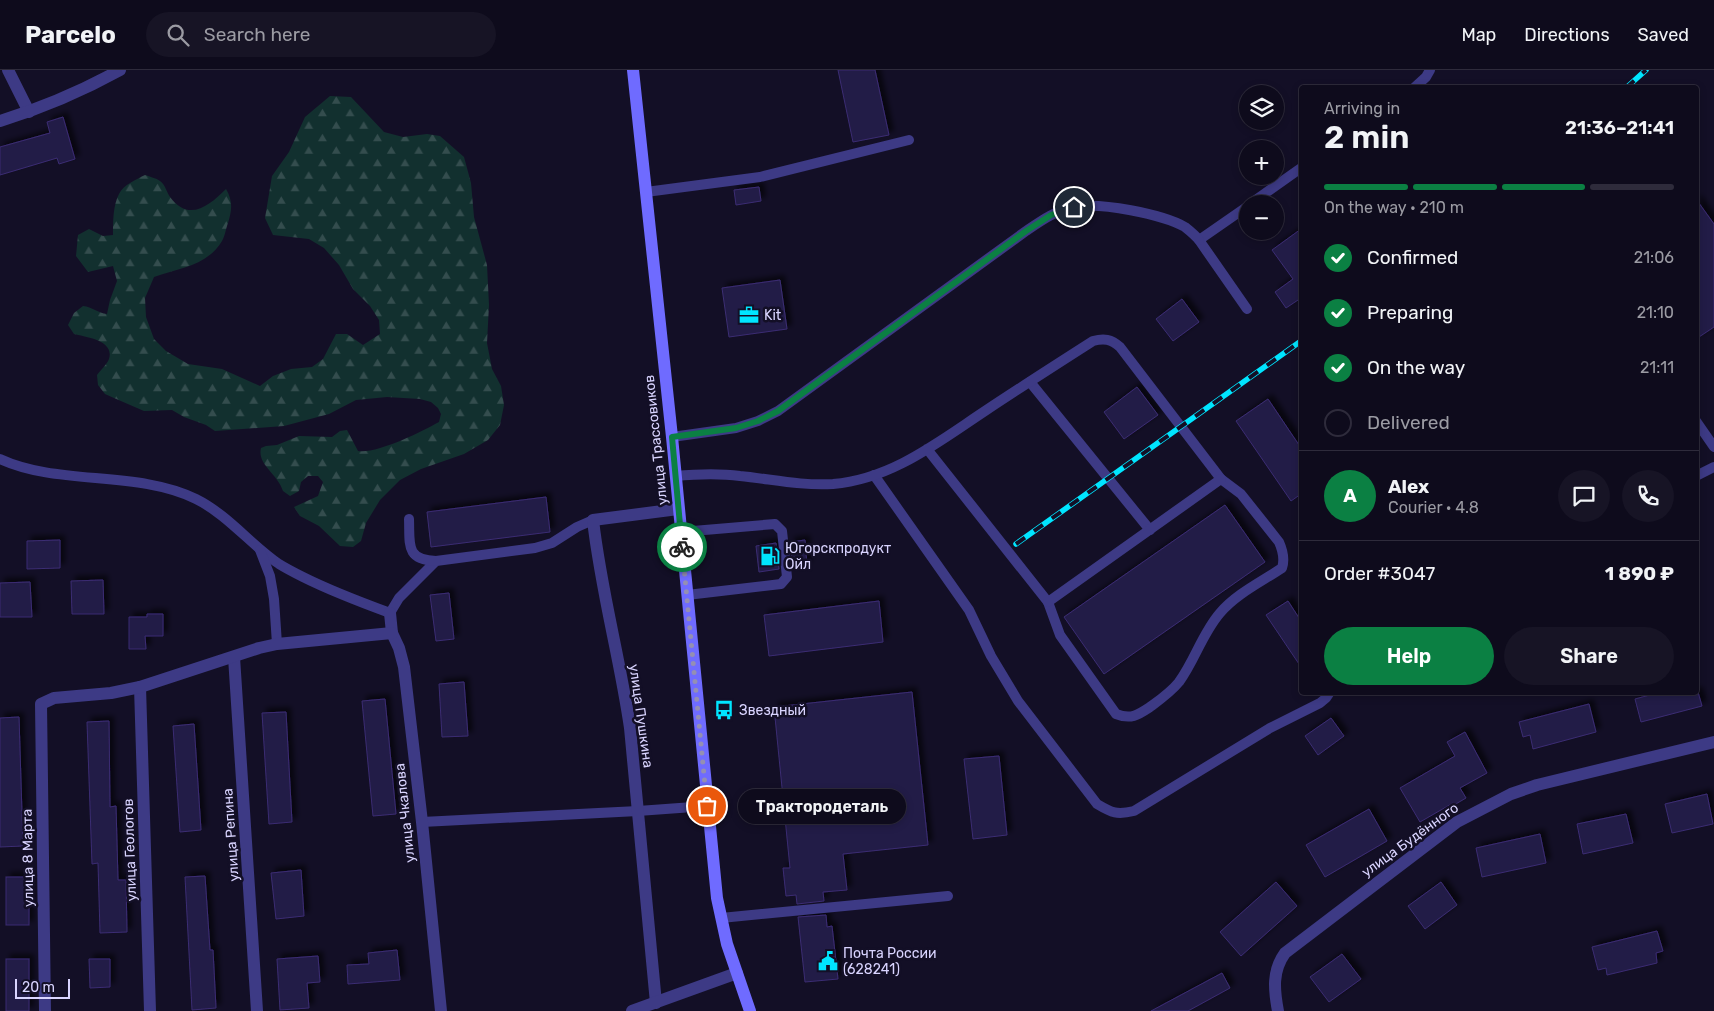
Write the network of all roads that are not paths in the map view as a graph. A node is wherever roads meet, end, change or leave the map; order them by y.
1 (8, 70) edge
2 (120, 70) edge
3 (633, 70) edge
4 (1430, 70) edge
5 (1417, 85) edge
6 (29, 112) junction
7 (0, 121) edge
8 (909, 140) dead end
9 (1299, 169) edge
10 (646, 192) junction
11 (1263, 195) edge
12 (1239, 212) edge
13 (1199, 240) junction
14 (1247, 309) dead end
15 (1030, 382) junction
16 (1699, 425) edge
17 (672, 437) junction
18 (1714, 447) edge
19 (927, 449) junction
20 (0, 459) edge
21 (1714, 467) edge
22 (1699, 474) edge
23 (874, 475) junction
24 (675, 476) junction
25 (1221, 479) junction
26 (678, 509) junction
27 (409, 519) dead end
28 (593, 520) junction
29 (1150, 530) junction
30 (681, 532) junction
31 (259, 549) junction
32 (436, 561) junction
33 (687, 595) junction
34 (1048, 602) junction
35 (390, 613) junction
36 (392, 633) junction
37 (278, 644) junction
38 (234, 657) junction
39 (140, 687) junction
40 (1328, 695) edge
41 (1714, 742) edge
42 (707, 806) junction
43 (638, 811) junction
44 (422, 822) junction
45 (948, 896) dead end
46 (721, 918) junction
47 (737, 973) junction
48 (656, 1003) junction
49 (45, 1011) edge
50 (150, 1011) edge
51 (257, 1011) edge
52 (441, 1011) edge
53 (632, 1011) edge
54 (750, 1011) edge
55 (1278, 1011) edge

1 - 6 street
2 - 6 street
3 - 10 main road, улица Трассовиков
4 - 5 lane
6 - 7 street
8 - 10 lane
9 - 11 lane
10 - 17 main road, улица Трассовиков
12 - 13 lane
13 - 14 lane
13 - 17 lane
15 - 19 lane
15 - 25 lane
15 - 29 lane
16 - 18 lane
17 - 24 main road, улица Трассовиков
19 - 23 lane
19 - 34 lane
20 - 31 lane
21 - 22 lane
23 - 24 lane
23 - 40 lane
24 - 26 main road, улица Трассовиков
25 - 29 lane
25 - 34 lane
26 - 28 street
26 - 30 main road, улица Трассовиков
27 - 32 lane
28 - 32 lane
28 - 43 street, улица Пушкина
29 - 34 lane
30 - 33 main road, улица Трассовиков
30 - 33 lane
31 - 35 lane
31 - 37 lane
32 - 35 lane
33 - 42 main road, улица Трассовиков
35 - 36 street, улица Чкалова
36 - 37 street
36 - 44 street, улица Чкалова
37 - 38 street
38 - 39 street
38 - 51 street, улица Репина
39 - 49 street, улица 8 Марта
39 - 50 street, улица Геологов
41 - 55 street, улица Будённого
42 - 43 lane
42 - 46 main road, улица Трассовиков
43 - 44 lane
43 - 48 street, улица Пушкина
44 - 52 street, улица Чкалова
45 - 46 lane
46 - 47 main road, улица Трассовиков
47 - 48 street
47 - 54 main road, улица Трассовиков
48 - 53 street

